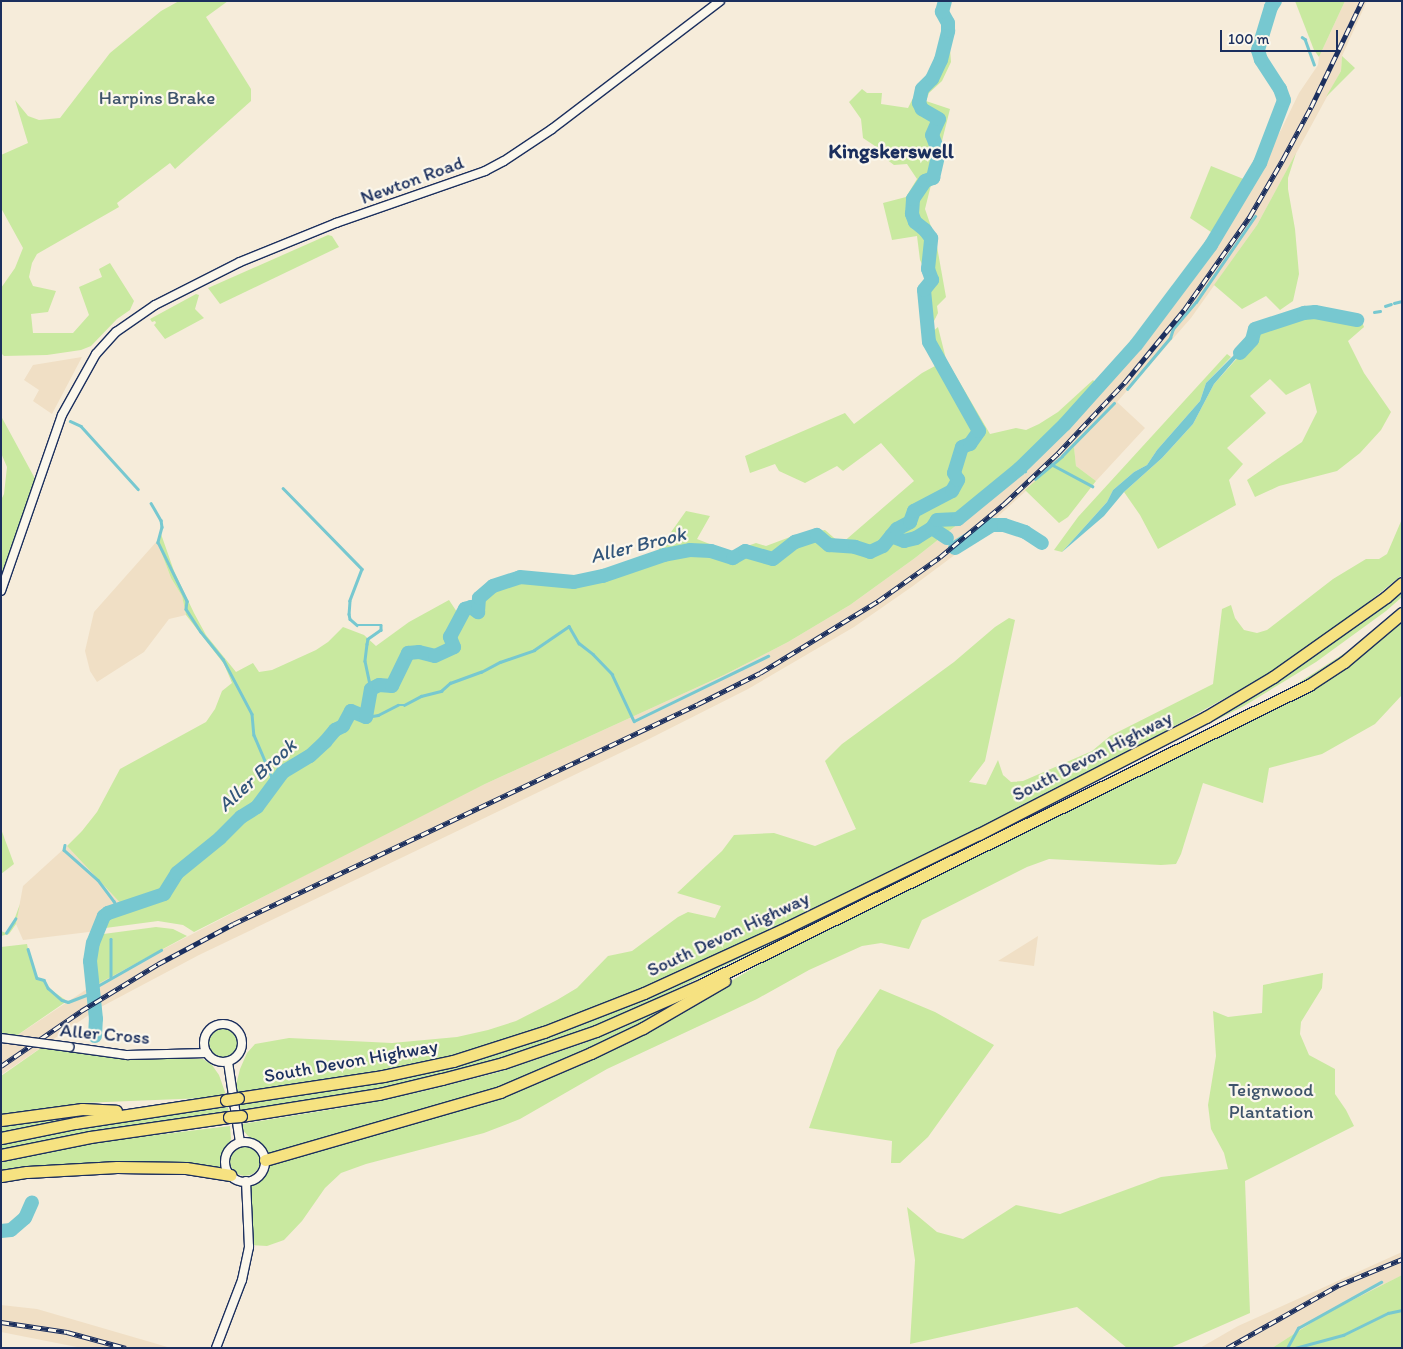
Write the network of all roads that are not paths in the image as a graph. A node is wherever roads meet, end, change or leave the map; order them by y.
1 (720, 1) edge
2 (1402, 583) edge
3 (1, 591) edge
4 (1402, 613) edge
5 (789, 942) junction
6 (1, 1038) edge
7 (206, 1053) junction
8 (228, 1062) junction
9 (135, 1113) junction
10 (1, 1120) edge
11 (1, 1138) edge
12 (240, 1142) junction
13 (1, 1155) edge
14 (265, 1160) junction
15 (230, 1175) junction
16 (1, 1176) edge
17 (246, 1181) junction
18 (216, 1348) edge

1 - 3 street, Newton Road
2 - 9 highway, South Devon Highway
4 - 5 highway, South Devon Highway
5 - 13 highway, South Devon Highway
5 - 14 highway
6 - 7 street, Aller Cross, bridge
7 - 8 street, Aller Cross
7 - 8 street
8 - 12 street
9 - 10 highway
9 - 11 highway, South Devon Highway
12 - 14 street
12 - 15 street
14 - 17 street
15 - 16 highway
15 - 17 street
17 - 18 street

